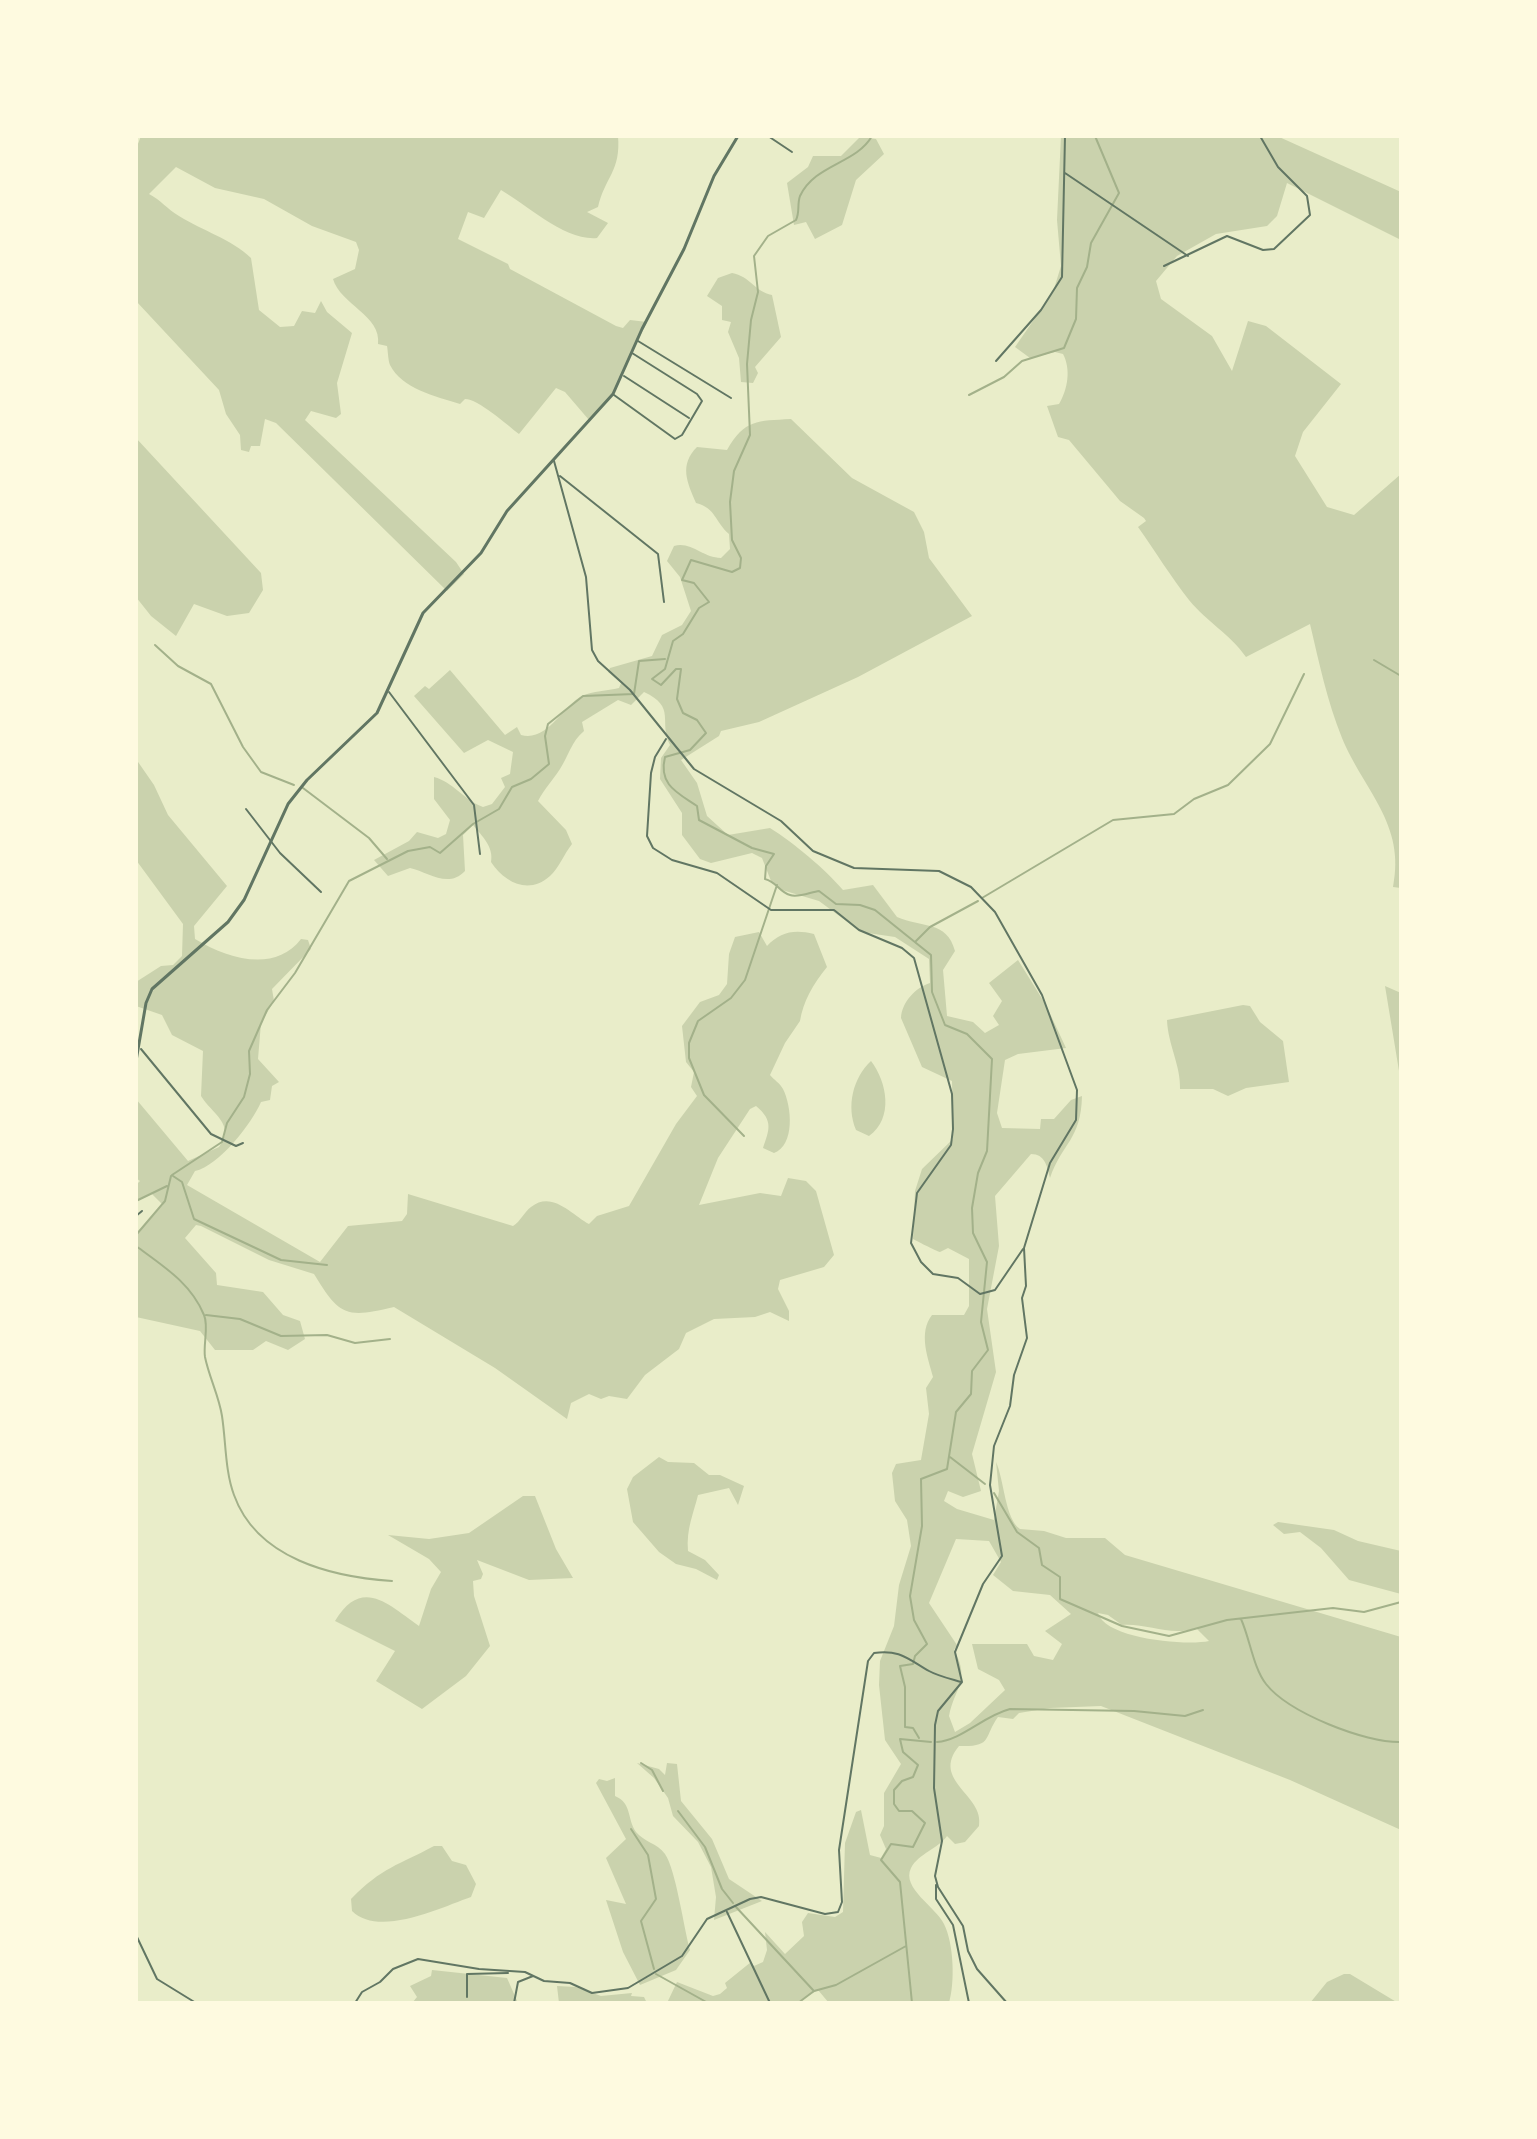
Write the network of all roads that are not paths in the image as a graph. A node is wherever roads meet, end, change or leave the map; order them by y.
1 (738, 136) edge
2 (768, 136) edge
3 (1065, 136) edge
4 (1260, 136) edge
5 (792, 152) dead end
6 (1065, 173) junction
7 (1190, 256) junction
8 (1164, 266) dead end
9 (637, 340) junction
10 (632, 353) junction
11 (996, 361) dead end
12 (623, 375) junction
13 (613, 394) junction
14 (731, 398) dead end
15 (691, 419) junction
16 (554, 461) junction
17 (558, 474) junction
18 (664, 602) dead end
19 (388, 691) junction
20 (667, 738) junction
21 (246, 809) dead end
22 (269, 839) junction
23 (480, 854) dead end
24 (321, 892) dead end
25 (141, 1049) junction
26 (136, 1061) edge
27 (243, 1143) dead end
28 (142, 1211) dead end
29 (136, 1216) edge
30 (1024, 1248) junction
31 (962, 1682) junction
32 (936, 1880) junction
33 (727, 1911) junction
34 (136, 1935) edge
35 (513, 1972) junction
36 (534, 1976) junction
37 (467, 1997) dead end
38 (196, 2003) edge
39 (288, 2003) edge
40 (306, 2003) edge
41 (355, 2003) edge
42 (514, 2003) edge
43 (770, 2003) edge
44 (969, 2003) edge
45 (1007, 2003) edge

1 - 9 street
2 - 5 street
3 - 6 street
4 - 7 street
6 - 7 street
6 - 11 street
7 - 8 street
9 - 10 street
9 - 14 street
10 - 12 street
10 - 15 street
12 - 13 street
12 - 15 street
13 - 15 street
13 - 16 street
16 - 17 street
16 - 19 street
17 - 18 street
17 - 20 street
19 - 22 street
19 - 23 street
20 - 30 street
20 - 30 street
21 - 22 street
22 - 24 street
22 - 25 street
25 - 26 street
25 - 27 street
28 - 29 street
30 - 31 street
31 - 32 street
31 - 33 street
32 - 44 street
32 - 45 street
33 - 36 street
33 - 43 street
34 - 38 street
35 - 36 street
35 - 37 street
35 - 41 street
36 - 42 street
39 - 40 street

